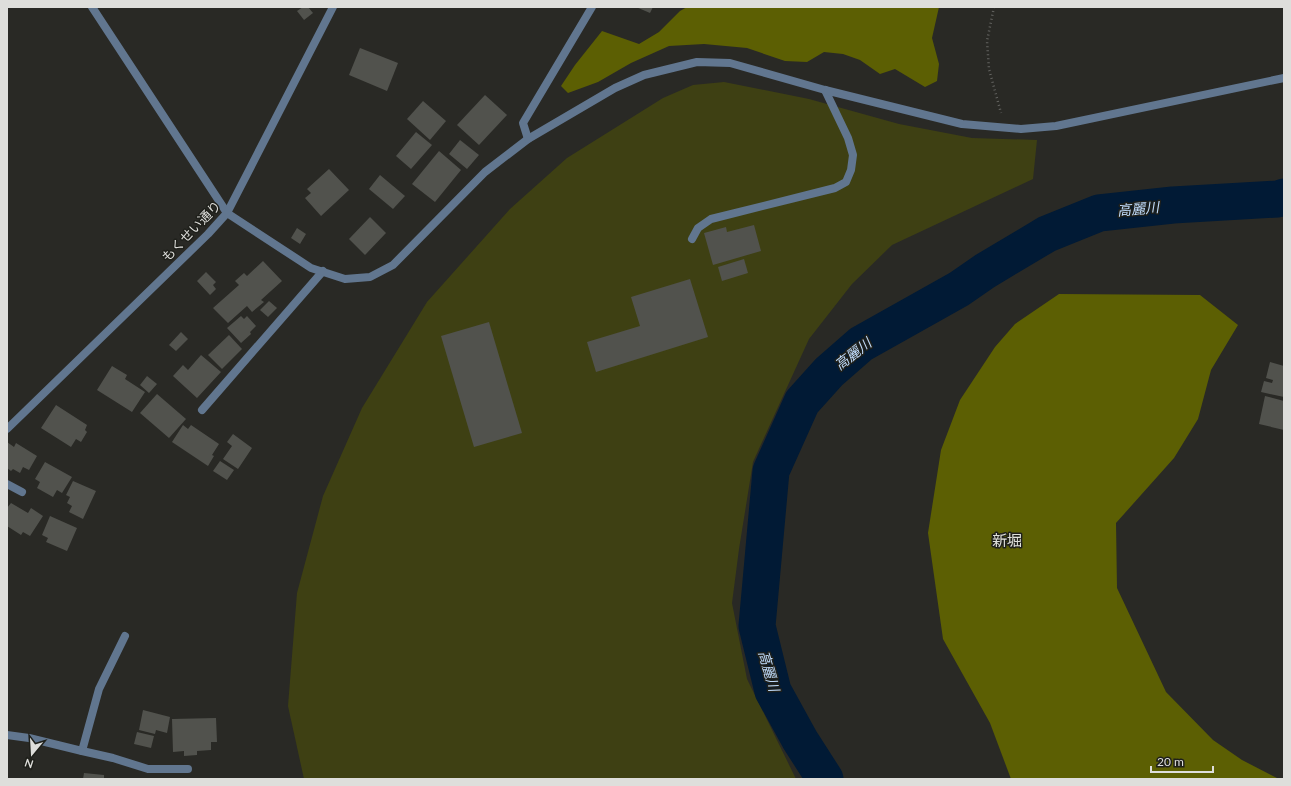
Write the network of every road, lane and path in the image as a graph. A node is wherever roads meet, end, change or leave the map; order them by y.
1 (92, 7) edge
2 (333, 7) edge
3 (592, 7) edge
4 (994, 7) edge
5 (1284, 78) edge
6 (825, 90) junction
7 (1005, 127) junction
8 (528, 139) junction
9 (227, 213) junction
10 (692, 239) dead end
11 (322, 271) junction
12 (202, 410) dead end
13 (7, 429) edge
14 (7, 484) edge
15 (22, 492) dead end
16 (125, 636) dead end
17 (7, 735) edge
18 (82, 751) junction
19 (188, 769) dead end

1 - 9 street
2 - 9 street, もくせい通り
3 - 8 street
4 - 7 path
5 - 7 street
6 - 7 street
6 - 8 street
6 - 10 street
8 - 11 street
9 - 11 street
9 - 13 street, もくせい通り
11 - 12 street
14 - 15 street
16 - 18 street
17 - 18 street
18 - 19 street

